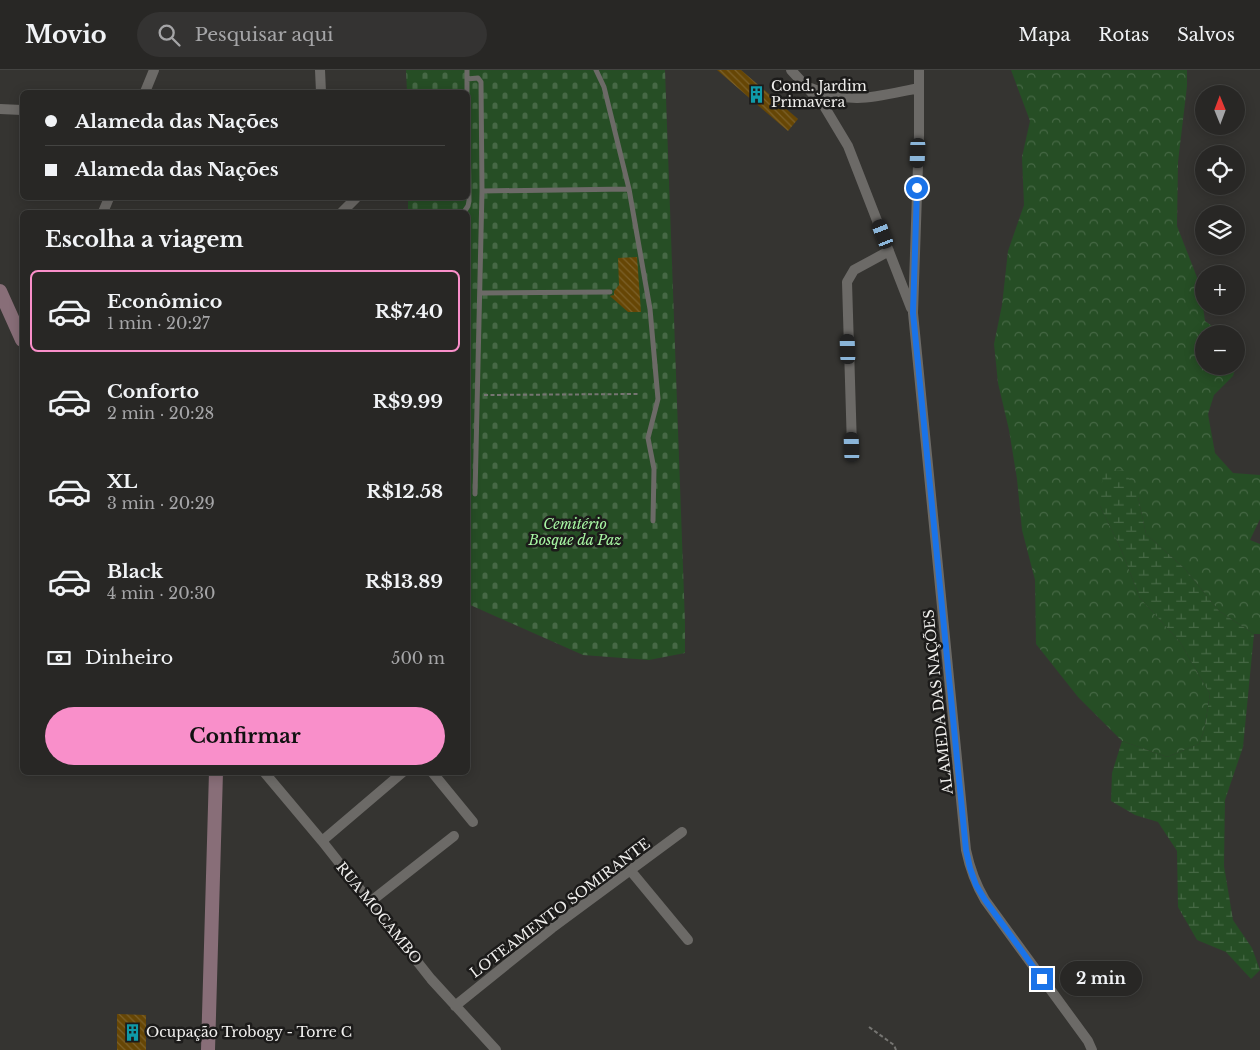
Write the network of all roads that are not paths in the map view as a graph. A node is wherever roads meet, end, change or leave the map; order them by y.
1 (154, 70) edge
2 (320, 70) edge
3 (466, 70) edge
4 (596, 70) edge
5 (791, 70) edge
6 (919, 70) edge
7 (467, 78) junction
8 (808, 87) junction
9 (919, 88) junction
10 (146, 90) edge
11 (321, 90) edge
12 (467, 90) edge
13 (0, 109) edge
14 (20, 110) edge
15 (629, 189) junction
16 (482, 191) junction
17 (354, 200) edge
18 (344, 210) edge
19 (889, 251) junction
20 (0, 292) edge
21 (610, 292) dead end
22 (481, 294) junction
23 (913, 313) junction
24 (20, 336) edge
25 (852, 447) dead end
26 (475, 494) dead end
27 (653, 521) dead end
28 (216, 775) edge
29 (267, 775) edge
30 (399, 775) edge
31 (434, 775) edge
32 (473, 822) dead end
33 (682, 832) dead end
34 (454, 836) dead end
35 (322, 841) junction
36 (630, 870) junction
37 (370, 902) junction
38 (688, 940) dead end
39 (455, 1006) junction
40 (208, 1050) edge
41 (496, 1050) edge
42 (1092, 1050) edge

1 - 10 street
2 - 11 street
3 - 7 lane
4 - 15 lane
5 - 8 street, ALAMEDA DAS NAÇÕES
6 - 9 street, ALAMEDA DAS NAÇÕES
7 - 12 lane
7 - 16 lane
8 - 9 street, ALAMEDA DAS NAÇÕES
8 - 19 street, ALAMEDA DAS NAÇÕES
9 - 23 street, ALAMEDA DAS NAÇÕES
13 - 14 street
15 - 16 lane
15 - 27 lane
16 - 22 lane
17 - 18 street
19 - 23 street, ALAMEDA DAS NAÇÕES
19 - 25 street
20 - 24 main road
21 - 22 lane
22 - 26 lane
23 - 42 street, ALAMEDA DAS NAÇÕES
28 - 40 main road
29 - 35 street, RUA MOCAMBO
30 - 35 street
31 - 32 street
33 - 36 street, LOTEAMENTO SOMIRANTE
34 - 37 street
35 - 37 street, RUA MOCAMBO
36 - 38 street
36 - 39 street, LOTEAMENTO SOMIRANTE
37 - 39 street, RUA MOCAMBO
39 - 41 street, RUA MOCAMBO

